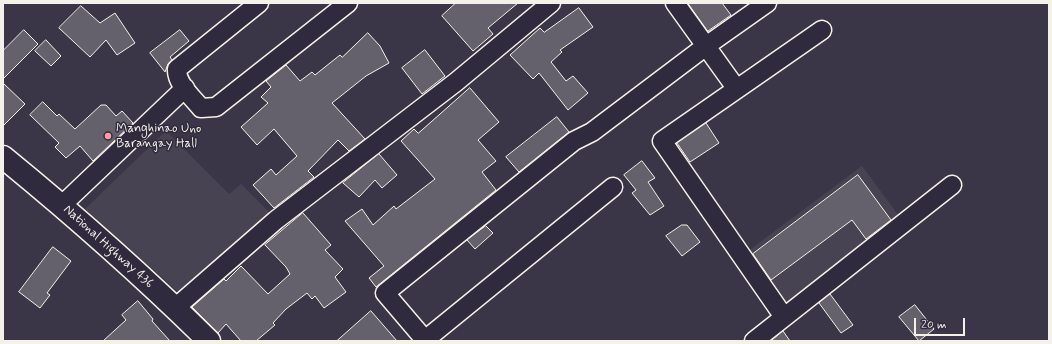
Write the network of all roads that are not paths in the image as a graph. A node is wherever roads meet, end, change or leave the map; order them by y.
1 (259, 3) edge
2 (348, 3) edge
3 (551, 3) edge
4 (675, 3) edge
5 (767, 3) edge
6 (822, 30) dead end
7 (706, 46) junction
8 (185, 88) junction
9 (736, 88) junction
10 (3, 157) edge
11 (952, 185) dead end
12 (613, 187) dead end
13 (62, 205) junction
14 (175, 308) junction
15 (784, 317) junction
16 (425, 340) edge
17 (209, 341) edge
18 (754, 341) edge

1 - 8 street
2 - 8 street
3 - 14 street
4 - 7 street
5 - 7 street
6 - 9 street
7 - 9 street
7 - 16 street
8 - 13 street
9 - 15 street
10 - 13 main road, National Highway 436
11 - 15 street
12 - 16 street
13 - 14 main road, National Highway 436
14 - 17 main road, National Highway 436
15 - 18 street

